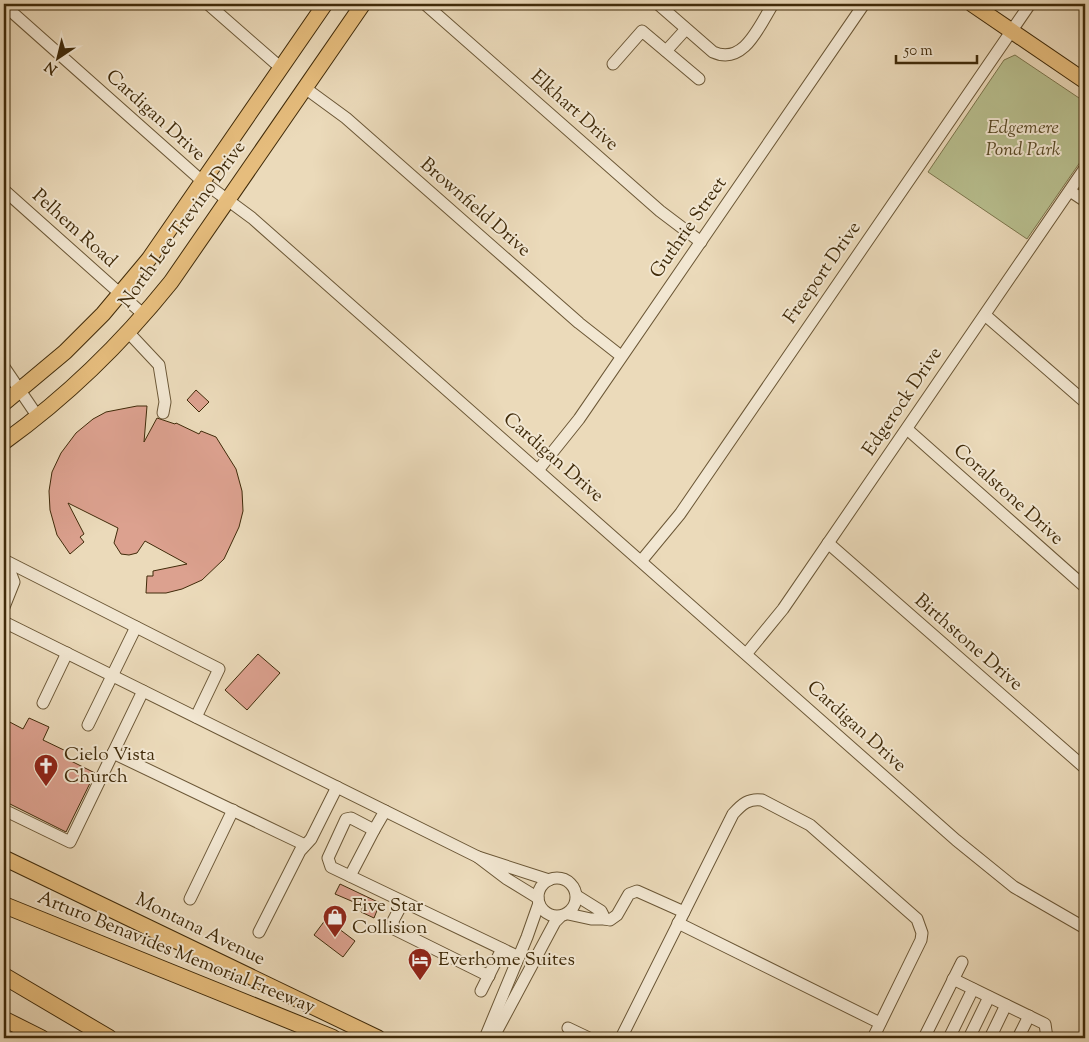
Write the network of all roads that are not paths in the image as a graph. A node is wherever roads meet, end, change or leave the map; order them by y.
1 (208, 4) edge
2 (325, 4) edge
3 (363, 4) edge
4 (425, 4) edge
5 (658, 4) edge
6 (773, 4) edge
7 (864, 4) edge
8 (972, 4) edge
9 (1030, 4) edge
10 (4, 5) edge
11 (686, 29) junction
12 (1012, 31) junction
13 (666, 51) junction
14 (613, 64) dead end
15 (281, 68) junction
16 (699, 79) dead end
17 (1085, 81) edge
18 (305, 88) junction
19 (1085, 168) edge
20 (202, 181) junction
21 (4, 190) edge
22 (1070, 191) junction
23 (228, 200) junction
24 (1085, 201) edge
25 (701, 242) junction
26 (120, 294) junction
27 (144, 315) junction
28 (985, 315) junction
29 (128, 332) junction
30 (621, 356) junction
31 (4, 367) edge
32 (20, 391) junction
33 (1085, 402) edge
34 (4, 403) edge
35 (163, 413) dead end
36 (38, 417) junction
37 (907, 428) junction
38 (4, 442) edge
39 (538, 469) junction
40 (828, 543) junction
41 (5, 560) edge
42 (642, 560) junction
43 (1085, 587) edge
44 (4, 608) edge
45 (4, 622) edge
46 (136, 627) junction
47 (747, 653) junction
48 (67, 654) junction
49 (112, 676) junction
50 (142, 691) junction
51 (43, 703) dead end
52 (196, 717) junction
53 (88, 725) dead end
54 (113, 752) junction
55 (1085, 768) edge
56 (337, 787) junction
57 (4, 810) edge
58 (233, 810) junction
59 (385, 811) junction
60 (374, 830) junction
61 (306, 845) junction
62 (478, 857) junction
63 (4, 858) edge
64 (350, 876) junction
65 (548, 880) junction
66 (577, 896) junction
67 (190, 899) dead end
68 (538, 901) junction
69 (404, 902) junction
70 (4, 906) edge
71 (564, 915) junction
72 (681, 918) junction
73 (605, 919) junction
74 (1085, 928) edge
75 (259, 932) dead end
76 (502, 949) junction
77 (519, 957) junction
78 (962, 962) dead end
79 (4, 976) edge
80 (489, 976) junction
81 (953, 980) junction
82 (973, 989) junction
83 (481, 992) dead end
84 (989, 997) junction
85 (1006, 1005) junction
86 (1029, 1016) junction
87 (4, 1019) edge
88 (880, 1023) junction
89 (568, 1028) dead end
90 (42, 1038) edge
91 (109, 1038) edge
92 (333, 1038) edge
93 (378, 1038) edge
94 (485, 1038) edge
95 (493, 1038) edge
96 (590, 1038) edge
97 (621, 1038) edge
98 (873, 1038) edge
99 (924, 1038) edge
100 (948, 1038) edge
101 (970, 1038) edge
102 (990, 1038) edge
103 (1018, 1038) edge
104 (1047, 1038) edge

1 - 15 street
2 - 15 main road, North Lee Trevino Drive
3 - 18 main road, North Lee Trevino Drive
4 - 25 street, Elkhart Drive
5 - 11 street
6 - 11 street
7 - 25 street, Guthrie Street
8 - 12 main road
9 - 12 street, Freeport Drive
10 - 20 street, Cardigan Drive
11 - 13 street
12 - 17 main road
12 - 42 street, Freeport Drive
13 - 14 street
13 - 16 street
15 - 20 main road, North Lee Trevino Drive
18 - 23 main road, North Lee Trevino Drive
18 - 30 street, Brownfield Drive
19 - 22 street, Edgerock Drive
20 - 23 street, Cardigan Drive
20 - 26 main road, North Lee Trevino Drive
21 - 26 street, Pelhem Road
22 - 24 street
22 - 28 street, Edgerock Drive
23 - 27 main road, North Lee Trevino Drive
23 - 39 street, Cardigan Drive
25 - 30 street, Guthrie Street
26 - 27 street, Pelhem Road
26 - 32 main road, North Lee Trevino Drive
27 - 29 main road, North Lee Trevino Drive
28 - 33 street
28 - 37 street, Edgerock Drive
29 - 35 street
29 - 36 main road, North Lee Trevino Drive
30 - 39 street, Guthrie Street
31 - 32 street
32 - 34 main road, North Lee Trevino Drive
32 - 36 street
36 - 38 main road, North Lee Trevino Drive
37 - 40 street, Edgerock Drive
37 - 43 street, Coralstone Drive
39 - 42 street, Cardigan Drive
40 - 47 street, Edgerock Drive
40 - 55 street, Birthstone Drive
41 - 44 street
41 - 46 street
42 - 47 street, Cardigan Drive
45 - 48 street
46 - 49 street
46 - 52 street
47 - 74 street, Cardigan Drive
48 - 49 street
48 - 51 street
49 - 50 street
49 - 53 street
50 - 52 street
50 - 54 street
52 - 56 street
54 - 57 street
54 - 58 street
56 - 59 street
56 - 61 street
58 - 61 street
58 - 67 street
59 - 60 street
59 - 62 street
60 - 64 street
60 - 64 street
61 - 75 street
62 - 65 street
62 - 68 street
63 - 93 main road, Montana Avenue
64 - 69 street
65 - 66 street
65 - 68 street
66 - 71 street
66 - 73 street
68 - 71 street
68 - 77 street
69 - 76 street
69 - 80 street
70 - 92 highway, Arturo Benavides Memorial Freeway
71 - 73 street
71 - 95 street
72 - 73 street
72 - 88 street
72 - 88 street
72 - 97 street
76 - 77 street
76 - 80 street
77 - 94 street
78 - 81 street
79 - 91 highway
80 - 83 street
81 - 82 street
81 - 99 street
82 - 84 street
82 - 100 street
84 - 85 street
84 - 101 street
85 - 86 street
85 - 102 street
86 - 103 street
86 - 104 street
87 - 90 main road
88 - 98 street
89 - 96 street

